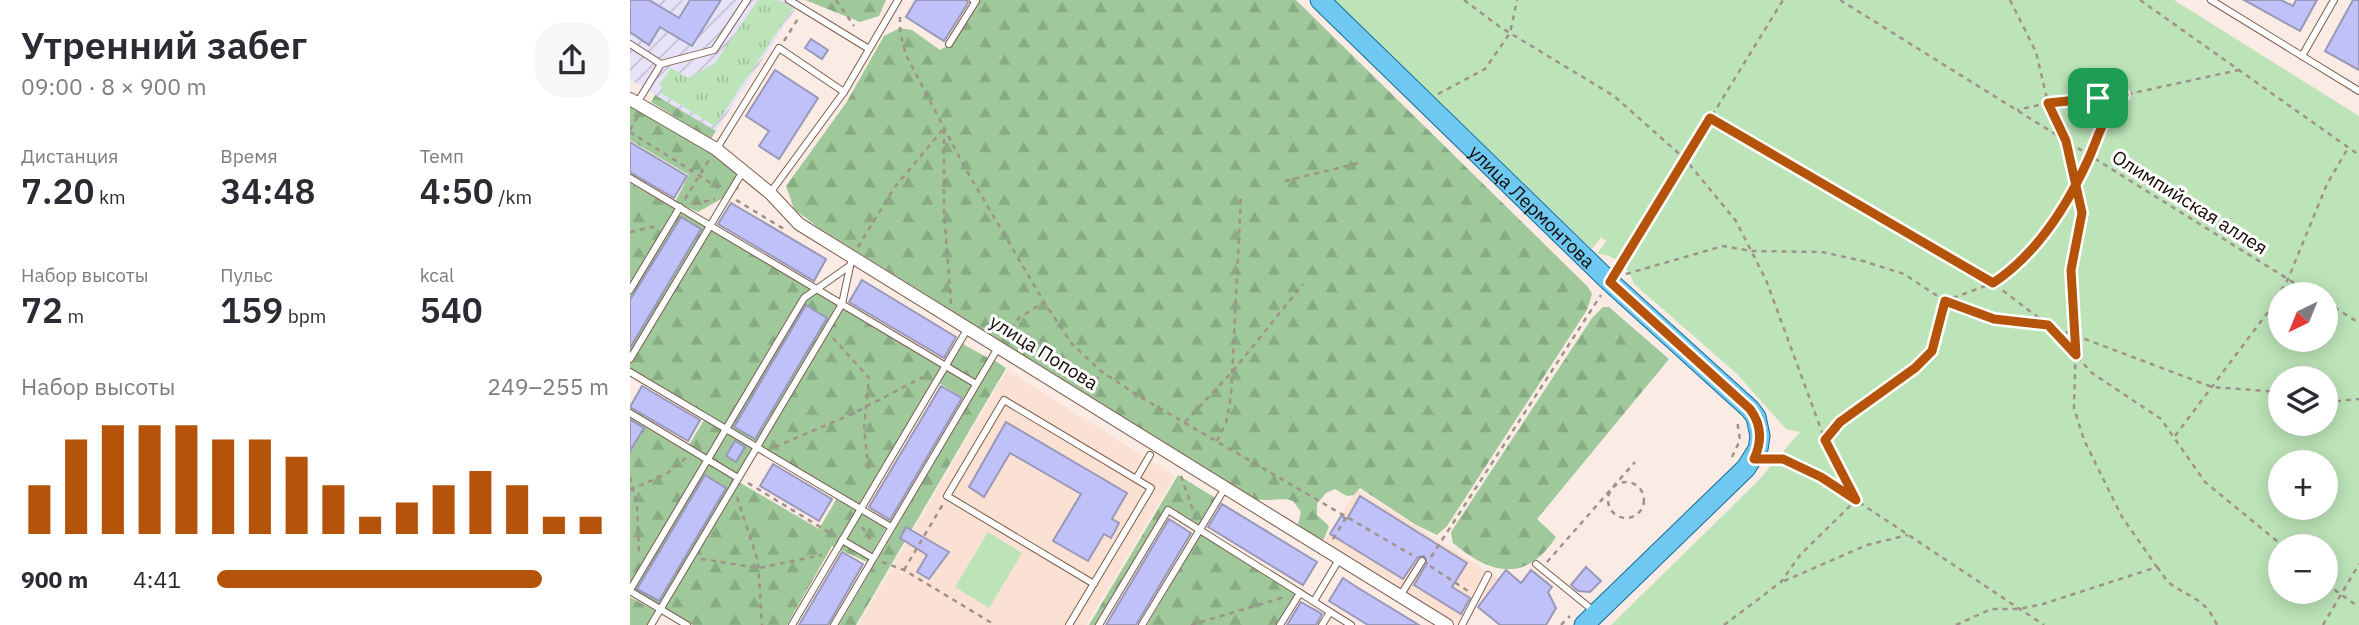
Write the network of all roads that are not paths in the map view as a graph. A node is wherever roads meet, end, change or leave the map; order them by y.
1 (747, 0) edge
2 (789, 0) edge
3 (973, 0) edge
4 (1320, 0) edge
5 (2211, 0) edge
6 (2334, 0) edge
7 (900, 3) edge
8 (630, 44) edge
9 (949, 44) dead end
10 (869, 49) junction
11 (2301, 56) junction
12 (662, 64) junction
13 (2359, 91) edge
14 (844, 92) junction
15 (634, 101) edge
16 (718, 147) junction
17 (743, 171) junction
18 (630, 178) edge
19 (770, 193) junction
20 (680, 207) junction
21 (710, 225) junction
22 (850, 262) junction
23 (815, 288) junction
24 (630, 290) edge
25 (842, 304) junction
26 (968, 327) junction
27 (999, 346) junction
28 (630, 359) edge
29 (946, 366) junction
30 (630, 372) edge
31 (976, 384) junction
32 (630, 413) edge
33 (725, 429) junction
34 (756, 447) junction
35 (1150, 455) dead end
36 (707, 460) junction
37 (738, 478) junction
38 (1136, 479) junction
39 (1225, 488) junction
40 (861, 509) junction
41 (891, 527) junction
42 (1200, 529) junction
43 (842, 540) junction
44 (873, 558) junction
45 (1340, 558) junction
46 (1422, 561) road end
47 (1539, 566) road end
48 (1489, 575) dead end
49 (1094, 584) junction
50 (630, 591) edge
51 (1300, 593) junction
52 (1400, 596) junction
53 (1314, 601) junction
54 (661, 609) junction
55 (1330, 612) junction
56 (1588, 614) edge
57 (651, 625) edge
58 (687, 625) edge
59 (792, 625) edge
60 (834, 625) edge
61 (1069, 625) edge
62 (1099, 625) edge
63 (1142, 625) edge
64 (1280, 625) edge
65 (1322, 625) edge
66 (1351, 625) edge
67 (1447, 625) edge
68 (1461, 625) edge

1 - 12 lane
2 - 10 lane
3 - 9 lane
4 - 56 main road, улица Лермонтова
5 - 11 lane
6 - 11 lane
7 - 10 lane
8 - 12 lane
10 - 14 lane
11 - 13 lane
12 - 15 lane
14 - 16 lane
14 - 19 lane
15 - 16 street, улица Попова
16 - 17 street, улица Попова
17 - 19 street, улица Попова
17 - 21 lane
18 - 20 lane
19 - 22 street, улица Попова
20 - 21 lane
20 - 24 lane
21 - 23 lane
21 - 28 lane
22 - 23 lane
22 - 25 lane
22 - 26 street, улица Попова
23 - 25 lane
23 - 33 lane
25 - 29 lane
25 - 34 lane
26 - 27 street, улица Попова
26 - 29 lane
27 - 31 lane
27 - 39 street, улица Попова
29 - 31 lane
29 - 40 lane
30 - 33 lane
31 - 41 lane
32 - 36 lane
33 - 34 lane
33 - 36 lane
34 - 37 lane
34 - 40 lane
35 - 38 lane
36 - 37 lane
36 - 50 lane
37 - 54 lane
38 - 49 lane
38 - 49 lane
39 - 42 lane
39 - 45 street, улица Попова
40 - 41 lane
40 - 43 lane
41 - 44 lane
42 - 51 lane
42 - 62 lane
42 - 63 lane
43 - 44 lane
43 - 59 lane
44 - 60 lane
45 - 52 street, улица Попова
45 - 53 lane
46 - 52 lane
47 - 56 lane
48 - 68 lane
49 - 61 lane
50 - 54 lane
51 - 53 lane
51 - 64 lane
52 - 67 street, улица Попова
53 - 55 lane
54 - 57 lane
54 - 58 lane
55 - 65 lane
55 - 66 lane

